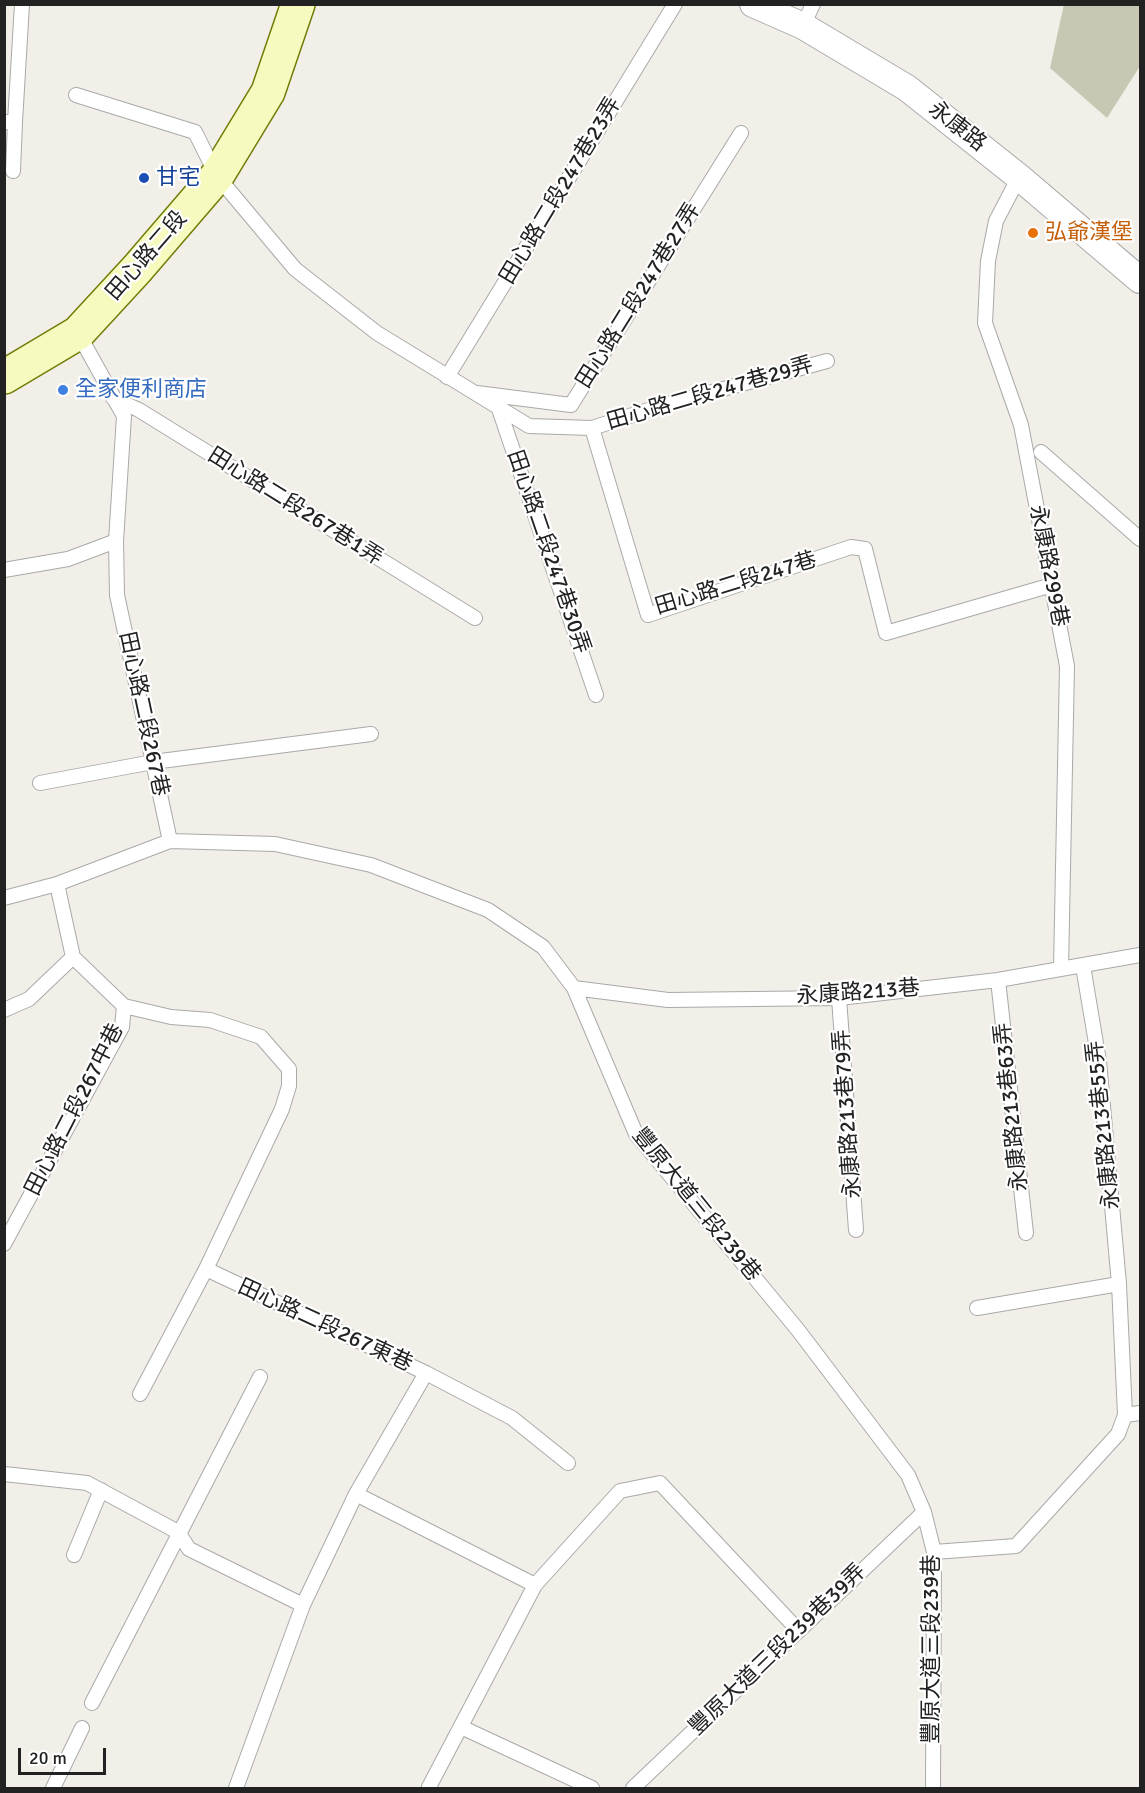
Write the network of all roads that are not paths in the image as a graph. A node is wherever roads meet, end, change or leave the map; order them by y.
1 (22, 4) edge
2 (298, 4) edge
3 (675, 4) edge
4 (753, 4) edge
5 (808, 15) edge
6 (76, 95) dead end
7 (10, 122) edge
8 (741, 133) dead end
9 (13, 171) dead end
10 (217, 176) junction
11 (1020, 177) junction
12 (1140, 280) edge
13 (78, 333) junction
14 (827, 361) dead end
15 (4, 376) edge
16 (447, 377) junction
17 (471, 392) junction
18 (113, 398) junction
19 (500, 410) junction
20 (592, 428) junction
21 (1041, 452) dead end
22 (1140, 539) edge
23 (116, 541) junction
24 (4, 570) edge
25 (1052, 585) junction
26 (475, 618) dead end
27 (596, 695) dead end
28 (371, 734) dead end
29 (153, 762) junction
30 (40, 783) dead end
31 (170, 841) junction
32 (57, 884) junction
33 (4, 898) edge
34 (1140, 955) edge
35 (73, 957) junction
36 (1083, 966) junction
37 (1061, 969) junction
38 (998, 980) junction
39 (574, 988) junction
40 (839, 998) junction
41 (124, 1006) junction
42 (4, 1010) edge
43 (856, 1230) dead end
44 (1026, 1233) dead end
45 (4, 1244) edge
46 (206, 1269) junction
47 (1119, 1284) junction
48 (977, 1308) dead end
49 (426, 1373) junction
50 (260, 1377) dead end
51 (140, 1394) dead end
52 (1140, 1413) edge
53 (1125, 1415) junction
54 (568, 1463) dead end
55 (4, 1474) edge
56 (101, 1490) junction
57 (356, 1494) junction
58 (924, 1512) junction
59 (178, 1532) junction
60 (934, 1552) junction
61 (74, 1555) dead end
62 (535, 1584) junction
63 (303, 1605) junction
64 (797, 1629) junction
65 (92, 1703) dead end
66 (460, 1727) junction
67 (82, 1728) dead end
68 (429, 1787) edge
69 (53, 1788) edge
70 (236, 1788) edge
71 (592, 1788) edge
72 (633, 1788) edge
73 (933, 1788) edge

1 - 7 lane
2 - 10 street, 田心路二段
3 - 16 lane, 田心路二段247巷23弄
4 - 5 street, 永康路
5 - 11 street, 永康路
6 - 10 lane
7 - 9 lane
8 - 17 lane, 田心路二段247巷27弄
10 - 13 street, 田心路二段
10 - 16 lane
11 - 12 street, 永康路
11 - 25 lane, 永康路299巷
13 - 15 street, 田心路二段
13 - 18 lane, 田心路二段267巷
14 - 20 lane, 田心路二段247巷29弄
16 - 17 lane
17 - 19 lane
18 - 23 lane, 田心路二段267巷
18 - 26 lane, 田心路二段267巷1弄
19 - 20 lane
19 - 27 lane, 田心路二段247巷30弄
20 - 25 lane, 田心路二段247巷
21 - 22 lane
23 - 24 lane
23 - 29 lane, 田心路二段267巷
25 - 37 lane, 永康路299巷
28 - 29 lane
29 - 30 lane
29 - 31 lane, 田心路二段267巷
31 - 32 lane
31 - 39 lane, 豐原大道三段239巷
32 - 33 lane
32 - 35 lane
34 - 36 lane, 永康路213巷
35 - 41 lane
35 - 42 lane
36 - 37 lane, 永康路213巷
36 - 47 lane, 永康路213巷55弄
37 - 38 lane, 永康路213巷
38 - 40 lane, 永康路213巷
38 - 44 lane, 永康路213巷63弄
39 - 40 lane, 永康路213巷
39 - 58 lane, 豐原大道三段239巷
40 - 43 lane, 永康路213巷79弄
41 - 45 lane, 田心路二段267中巷
41 - 46 lane
46 - 49 lane, 田心路二段267東巷
46 - 51 lane
47 - 48 lane
47 - 53 lane, 永康路213巷55弄
49 - 54 lane
49 - 57 lane, 田心路二段267東巷
50 - 59 lane
52 - 53 lane
53 - 60 lane, 永康路213巷55弄
55 - 56 lane
56 - 59 lane
56 - 61 lane
57 - 62 lane
57 - 63 lane, 田心路二段267東巷
58 - 60 lane, 豐原大道三段239巷
58 - 64 lane, 豐原大道三段239巷39弄
59 - 63 lane
59 - 65 lane
60 - 73 lane, 豐原大道三段239巷
62 - 64 lane
62 - 66 lane
63 - 70 lane, 田心路二段267東巷
64 - 72 lane, 豐原大道三段239巷39弄
66 - 68 lane
66 - 71 lane
67 - 69 lane

